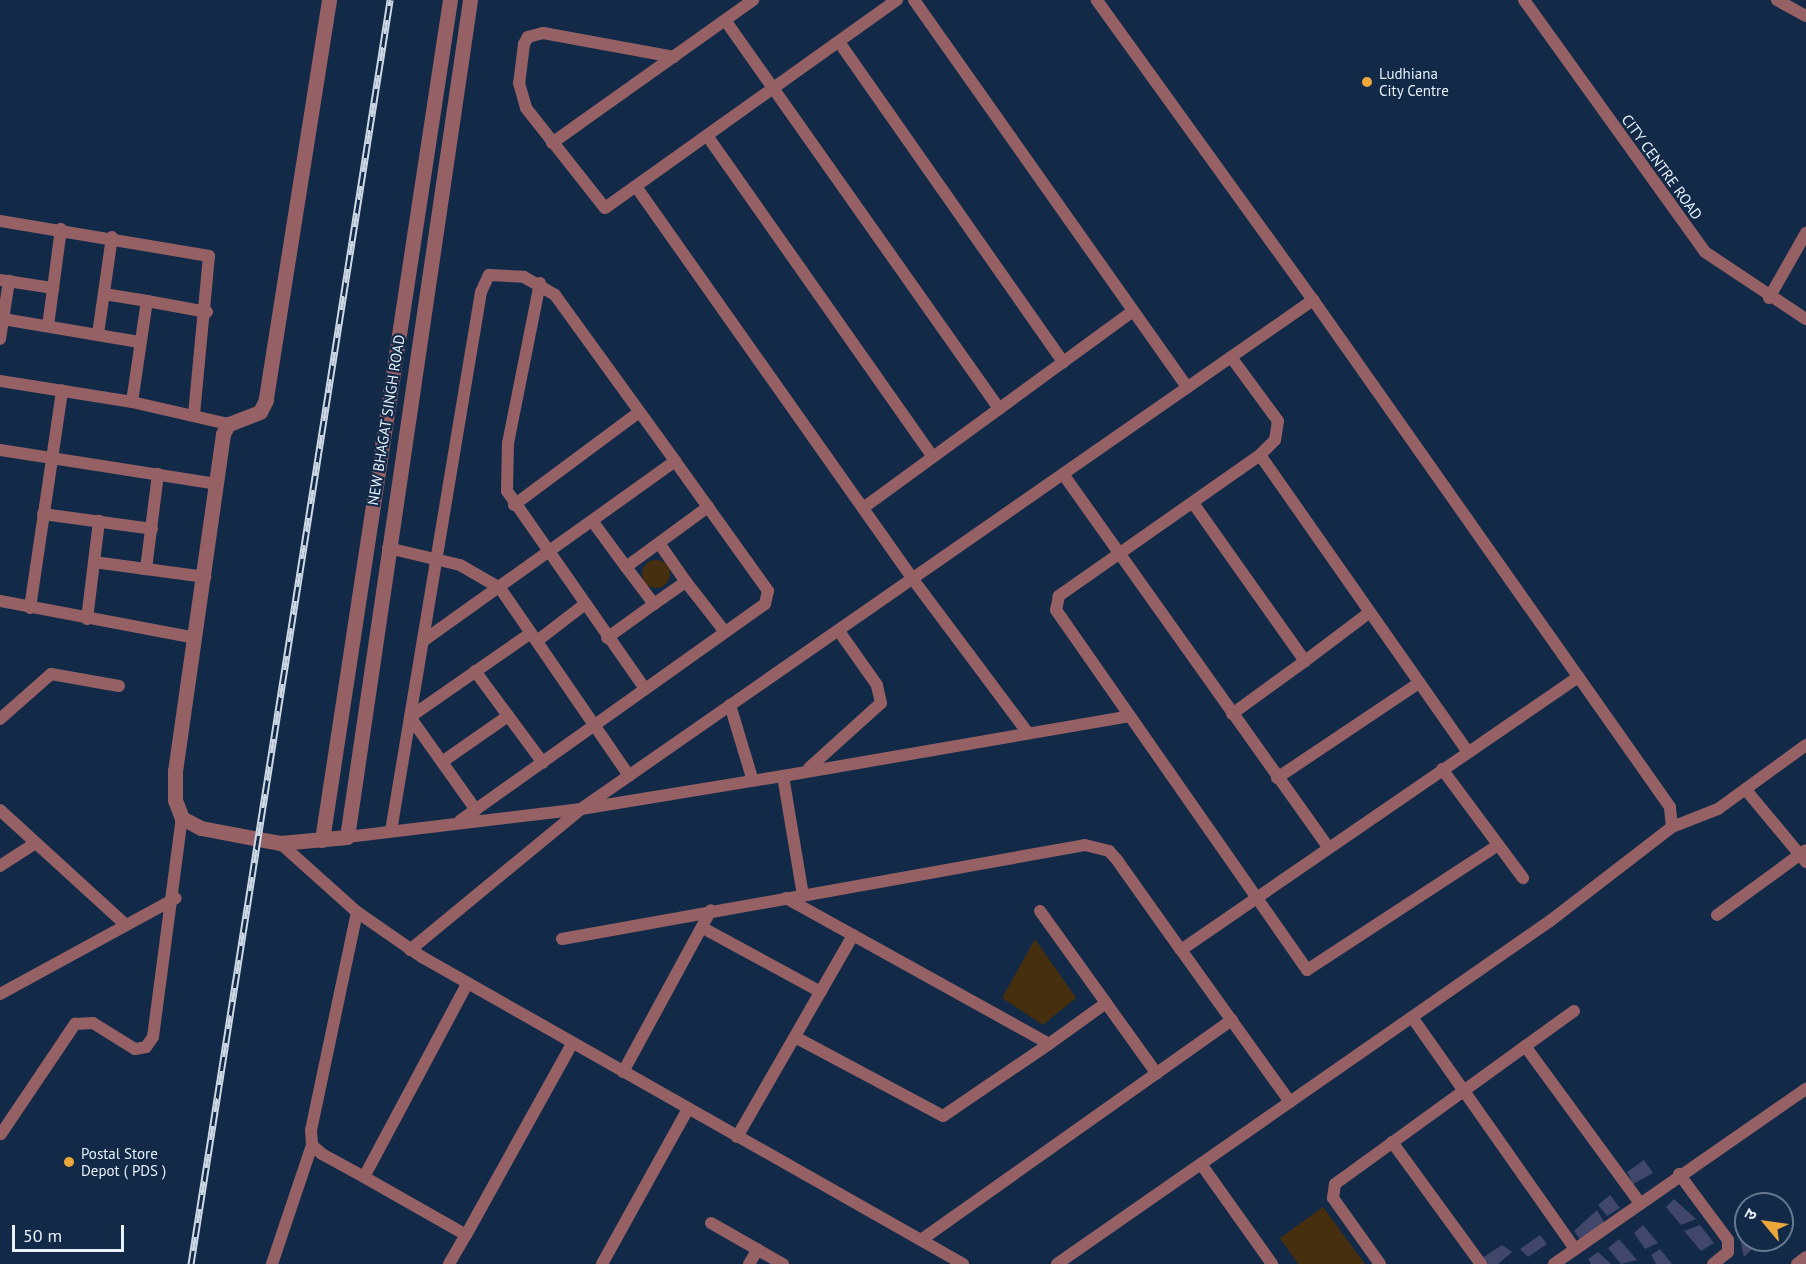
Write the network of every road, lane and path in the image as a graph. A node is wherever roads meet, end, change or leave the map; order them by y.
1 (329, 0) edge
2 (450, 0) edge
3 (470, 0) edge
4 (753, 0) edge
5 (897, 0) edge
6 (914, 0) edge
7 (1096, 0) edge
8 (1524, 0) edge
9 (1777, 0) edge
10 (1806, 16) edge
11 (725, 20) junction
12 (839, 42) junction
13 (674, 57) junction
14 (774, 89) junction
15 (708, 137) junction
16 (552, 143) junction
17 (637, 188) junction
18 (0, 221) edge
19 (61, 229) junction
20 (1806, 233) edge
21 (112, 237) junction
22 (5, 281) edge
23 (540, 283) junction
24 (53, 288) junction
25 (104, 294) junction
26 (1769, 298) junction
27 (1312, 300) junction
28 (147, 301) junction
29 (1133, 311) junction
30 (207, 312) junction
31 (3, 319) junction
32 (1806, 319) edge
33 (48, 326) junction
34 (98, 334) junction
35 (0, 339) edge
36 (139, 342) junction
37 (1231, 357) junction
38 (1063, 362) junction
39 (0, 381) edge
40 (1187, 387) junction
41 (62, 390) junction
42 (132, 402) junction
43 (999, 409) junction
44 (639, 412) junction
45 (194, 414) junction
46 (228, 424) junction
47 (0, 450) edge
48 (1260, 455) junction
49 (933, 457) junction
50 (51, 459) junction
51 (675, 461) junction
52 (158, 474) junction
53 (1063, 474) junction
54 (216, 484) junction
55 (1193, 503) junction
56 (514, 505) junction
57 (708, 507) junction
58 (863, 508) junction
59 (43, 514) junction
60 (99, 521) junction
61 (593, 522) junction
62 (152, 529) junction
63 (659, 543) junction
64 (388, 548) junction
65 (547, 553) junction
66 (1120, 555) junction
67 (437, 560) junction
68 (94, 562) junction
69 (626, 567) junction
70 (146, 569) junction
71 (205, 577) junction
72 (912, 578) junction
73 (686, 582) junction
74 (500, 588) junction
75 (0, 601) edge
76 (654, 604) junction
77 (584, 605) junction
78 (30, 608) junction
79 (1370, 612) junction
80 (87, 619) junction
81 (838, 630) junction
82 (725, 632) junction
83 (534, 637) junction
84 (195, 638) junction
85 (607, 638) junction
86 (423, 641) junction
87 (1305, 661) junction
88 (475, 671) junction
89 (1578, 677) junction
90 (1419, 683) junction
91 (119, 686) dead end
92 (645, 689) junction
93 (730, 705) junction
94 (1232, 714) junction
95 (508, 716) junction
96 (1130, 716) junction
97 (410, 717) junction
98 (0, 719) edge
99 (595, 727) junction
100 (1028, 733) junction
101 (1806, 745) edge
102 (1467, 751) junction
103 (442, 762) junction
104 (543, 763) junction
105 (808, 769) junction
106 (1442, 769) junction
107 (629, 776) junction
108 (783, 776) junction
109 (1277, 778) junction
110 (753, 781) junction
111 (1746, 790) junction
112 (581, 809) junction
113 (0, 810) edge
114 (476, 810) junction
115 (182, 818) junction
116 (459, 821) junction
117 (1672, 827) junction
118 (390, 831) junction
119 (347, 837) junction
120 (322, 840) junction
121 (280, 843) junction
122 (34, 844) junction
123 (1498, 844) junction
124 (1328, 847) junction
125 (1804, 855) edge
126 (0, 866) edge
127 (1523, 878) dead end
128 (803, 895) junction
129 (1257, 897) junction
130 (176, 898) junction
131 (786, 898) junction
132 (711, 910) junction
133 (1040, 911) dead end
134 (357, 912) junction
135 (1717, 915) dead end
136 (125, 924) junction
137 (703, 928) junction
138 (853, 935) junction
139 (562, 939) dead end
140 (410, 950) junction
141 (1181, 950) junction
142 (467, 984) junction
143 (821, 992) junction
144 (0, 994) edge
145 (1106, 1003) junction
146 (1574, 1011) dead end
147 (1412, 1017) junction
148 (1232, 1020) junction
149 (795, 1037) junction
150 (572, 1044) junction
151 (1049, 1044) junction
152 (1525, 1046) junction
153 (623, 1072) junction
154 (1157, 1074) junction
155 (1806, 1091) edge
156 (1463, 1093) junction
157 (1290, 1102) junction
158 (688, 1109) junction
159 (0, 1133) edge
160 (737, 1137) junction
161 (1392, 1142) junction
162 (312, 1145) junction
163 (1201, 1164) junction
164 (1679, 1174) junction
165 (363, 1177) junction
166 (1640, 1203) junction
167 (711, 1223) dead end
168 (466, 1235) junction
169 (921, 1240) junction
170 (758, 1249) junction
171 (1575, 1249) junction
172 (1806, 1257) edge
173 (272, 1264) edge
174 (449, 1264) edge
175 (602, 1264) edge
176 (749, 1264) edge
177 (783, 1264) edge
178 (963, 1264) edge
179 (1057, 1264) edge
180 (1272, 1264) edge
181 (1380, 1264) edge
182 (1481, 1264) edge
183 (1554, 1264) edge
184 (1713, 1264) edge
185 (1797, 1264) edge

1 - 46 street
2 - 120 street, NEW BHAGAT SINGH ROAD
3 - 64 street, NEW BHAGAT SINGH ROAD
4 - 11 street
5 - 12 street
6 - 29 street
7 - 27 street
8 - 26 street, CITY CENTRE ROAD
9 - 10 street
11 - 13 street
11 - 14 street
12 - 14 street
12 - 38 street
13 - 16 street
13 - 16 street
14 - 15 street
14 - 43 street
15 - 17 street
15 - 49 street
16 - 17 street
17 - 58 street
18 - 19 street
19 - 21 street
19 - 24 street
20 - 26 street
21 - 25 street
21 - 30 street
22 - 24 street
22 - 31 street
23 - 44 street
23 - 56 street
23 - 67 street
24 - 33 street
25 - 28 street
25 - 34 street
26 - 32 street, CITY CENTRE ROAD
27 - 37 street
27 - 89 street
28 - 30 street
28 - 36 street
29 - 38 street
29 - 40 street
30 - 45 street
31 - 33 street
31 - 35 street
33 - 34 street
34 - 36 street
36 - 42 street
37 - 40 street
37 - 48 street
38 - 43 street
39 - 41 street
40 - 53 street
41 - 42 street
41 - 50 street
42 - 45 street
43 - 49 street
44 - 51 street
44 - 56 street
45 - 46 street
46 - 54 street
47 - 50 street
48 - 55 street
48 - 79 street
49 - 58 street
50 - 52 street
50 - 59 street
51 - 57 street
51 - 61 street
52 - 54 street
52 - 62 street
53 - 66 street
53 - 72 street
54 - 71 street
55 - 66 street
55 - 87 street
56 - 65 street
57 - 63 street
57 - 82 street
58 - 72 street
59 - 60 street
59 - 78 street
60 - 62 street
60 - 68 street
61 - 65 street
61 - 69 street
62 - 70 street
63 - 69 street
63 - 73 street
64 - 67 street
64 - 119 street, NEW BHAGAT SINGH ROAD
65 - 74 street
65 - 77 street
66 - 94 street
66 - 96 street
67 - 74 street
67 - 86 street
68 - 70 street
68 - 80 street
69 - 76 street
70 - 71 street
71 - 84 street
72 - 81 street
72 - 100 street
73 - 76 street
73 - 82 street
74 - 83 street
74 - 86 street
75 - 78 street
76 - 85 street
77 - 83 street
77 - 85 street
78 - 80 street
79 - 87 street
79 - 90 street
80 - 84 street
81 - 93 street
81 - 105 street
82 - 92 street
83 - 88 street
83 - 99 street
84 - 115 street
85 - 92 street
86 - 97 street
87 - 94 street
88 - 95 street
88 - 97 street
89 - 102 street
89 - 117 street
90 - 102 street
90 - 109 street
91 - 98 street
92 - 99 street
93 - 107 street
93 - 110 street
94 - 109 street
95 - 103 street
95 - 104 street
96 - 100 street
96 - 129 street
97 - 103 street
97 - 118 street
99 - 104 street
99 - 107 street
100 - 105 street
101 - 111 street
102 - 106 street
103 - 114 street
104 - 114 street
105 - 108 street
106 - 123 street
106 - 124 street
107 - 112 street
108 - 110 street
108 - 128 street
109 - 124 street
110 - 112 street
111 - 117 street
111 - 125 street
112 - 116 street
112 - 140 street
113 - 122 street
114 - 116 street
115 - 121 street
115 - 130 street
116 - 118 street
117 - 147 street
118 - 119 street
119 - 120 street
120 - 121 street
121 - 134 street
122 - 126 street
122 - 136 street
123 - 127 street
123 - 129 street
124 - 129 street
125 - 135 street
128 - 131 street
128 - 141 street
129 - 141 street
130 - 136 street
130 - 159 street
131 - 132 street
131 - 138 street
132 - 137 street
132 - 139 street
133 - 145 street
134 - 140 street
134 - 162 street
136 - 144 street
137 - 143 street
137 - 153 street
138 - 143 street
138 - 151 street
140 - 142 street
141 - 148 street
142 - 150 street
142 - 165 street
143 - 149 street
145 - 151 street
145 - 154 street
146 - 152 street
147 - 156 street
147 - 157 street
148 - 154 street
148 - 157 street
149 - 151 street
149 - 160 street
150 - 153 street
150 - 168 street
152 - 156 street
152 - 166 street
153 - 158 street
154 - 169 street
155 - 164 street
156 - 161 street
156 - 171 street
157 - 163 street
158 - 160 street
158 - 175 street
160 - 169 street
161 - 181 street
161 - 182 street
162 - 165 street
162 - 173 street
163 - 179 street
163 - 180 street
164 - 166 street
164 - 184 street
165 - 168 street
166 - 171 street
167 - 170 street
168 - 174 street
169 - 178 street
170 - 176 street
170 - 177 street
171 - 183 street
172 - 185 street

